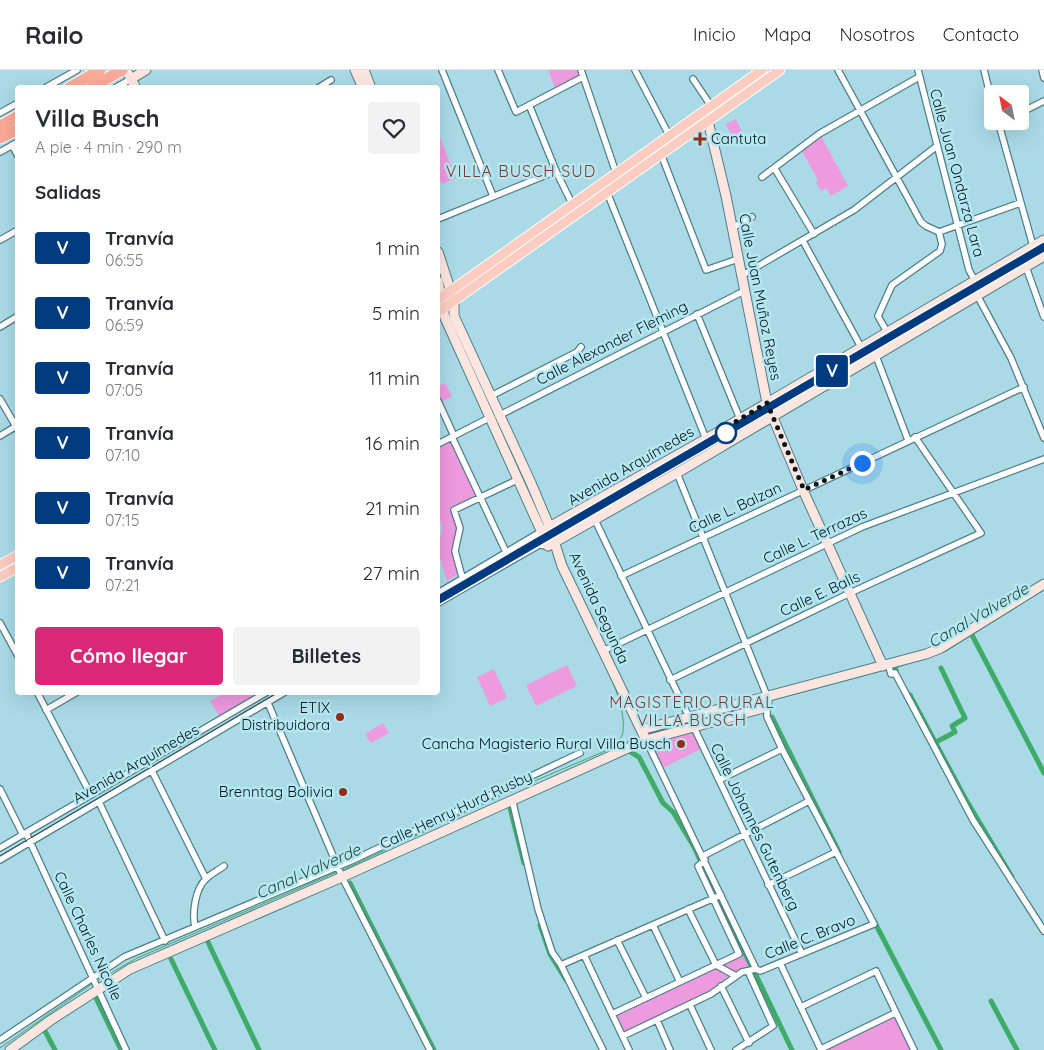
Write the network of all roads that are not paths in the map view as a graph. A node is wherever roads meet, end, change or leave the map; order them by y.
1 (100, 70) edge
2 (122, 70) edge
3 (126, 70) edge
4 (146, 70) edge
5 (355, 70) edge
6 (364, 70) edge
7 (442, 70) edge
8 (498, 70) edge
9 (581, 70) edge
10 (635, 70) edge
11 (762, 70) edge
12 (780, 70) edge
13 (838, 70) edge
14 (918, 70) edge
15 (984, 70) edge
16 (1042, 70) edge
17 (133, 75) edge
18 (584, 77) junction
19 (919, 77) junction
20 (1044, 78) edge
21 (84, 79) edge
22 (693, 79) dead end
23 (331, 80) dead end
24 (59, 85) edge
25 (119, 85) edge
26 (141, 85) edge
27 (323, 85) edge
28 (361, 85) edge
29 (370, 85) edge
30 (988, 85) edge
31 (1044, 101) edge
32 (15, 105) edge
33 (711, 106) junction
34 (530, 107) junction
35 (1029, 108) edge
36 (861, 110) junction
37 (0, 113) edge
38 (15, 118) edge
39 (708, 121) junction
40 (0, 126) edge
41 (15, 130) edge
42 (1002, 130) edge
43 (669, 136) junction
44 (0, 138) edge
45 (14, 144) edge
46 (676, 144) junction
47 (937, 146) junction
48 (0, 152) edge
49 (661, 154) junction
50 (775, 168) junction
51 (556, 171) junction
52 (616, 173) junction
53 (762, 177) dead end
54 (896, 179) junction
55 (622, 182) junction
56 (608, 192) junction
57 (494, 196) junction
58 (1020, 203) junction
59 (571, 205) junction
60 (577, 214) junction
61 (752, 217) dead end
62 (440, 218) edge
63 (959, 225) junction
64 (732, 228) junction
65 (15, 232) edge
66 (940, 232) junction
67 (814, 234) junction
68 (0, 240) edge
69 (1044, 240) edge
70 (802, 241) junction
71 (1033, 246) junction
72 (1044, 256) edge
73 (440, 258) edge
74 (738, 259) junction
75 (1026, 267) junction
76 (741, 276) junction
77 (975, 281) junction
78 (459, 284) junction
79 (450, 291) junction
80 (744, 291) junction
81 (464, 293) junction
82 (977, 295) junction
83 (440, 298) edge
84 (454, 301) junction
85 (440, 310) edge
86 (697, 314) junction
87 (1044, 317) edge
88 (15, 318) edge
89 (0, 327) edge
90 (662, 331) junction
91 (887, 332) junction
92 (581, 348) dead end
93 (861, 348) junction
94 (876, 356) junction
95 (1024, 387) junction
96 (491, 396) junction
97 (0, 399) edge
98 (767, 403) junction
99 (440, 406) edge
100 (494, 417) junction
101 (772, 417) junction
102 (740, 419) junction
103 (15, 424) edge
104 (15, 428) edge
105 (0, 436) edge
106 (453, 436) junction
107 (915, 437) junction
108 (1044, 438) edge
109 (706, 439) junction
110 (908, 440) junction
111 (440, 443) edge
112 (1044, 459) edge
113 (677, 474) junction
114 (519, 479) junction
115 (804, 490) junction
116 (953, 492) junction
117 (480, 496) junction
118 (595, 520) junction
119 (546, 529) junction
120 (703, 538) junction
121 (551, 544) junction
122 (827, 544) junction
123 (506, 552) junction
124 (15, 557) edge
125 (0, 565) edge
126 (15, 569) edge
127 (621, 576) junction
128 (0, 577) edge
129 (462, 577) junction
130 (1044, 584) edge
131 (440, 592) edge
132 (726, 592) junction
133 (850, 592) junction
134 (440, 602) edge
135 (0, 623) edge
136 (646, 630) junction
137 (745, 642) junction
138 (15, 650) edge
139 (603, 651) junction
140 (885, 665) junction
141 (670, 680) junction
142 (38, 695) edge
143 (72, 695) edge
144 (262, 695) edge
145 (280, 695) edge
146 (767, 696) junction
147 (268, 703) junction
148 (767, 706) junction
149 (46, 710) junction
150 (688, 718) junction
151 (693, 727) junction
152 (641, 730) junction
153 (646, 740) junction
154 (782, 749) junction
155 (580, 753) dead end
156 (152, 771) junction
157 (719, 780) junction
158 (0, 789) edge
159 (91, 795) junction
160 (512, 799) junction
161 (809, 801) junction
162 (99, 802) junction
163 (24, 834) junction
164 (745, 834) junction
165 (30, 842) junction
166 (0, 848) edge
167 (836, 852) junction
168 (704, 858) junction
169 (0, 860) edge
170 (224, 866) dead end
171 (340, 872) junction
172 (206, 879) junction
173 (768, 885) junction
174 (721, 895) junction
175 (712, 898) junction
176 (688, 909) junction
177 (653, 925) junction
178 (195, 927) junction
179 (1044, 932) edge
180 (618, 940) junction
181 (165, 941) junction
182 (802, 954) junction
183 (584, 955) junction
184 (780, 962) junction
185 (561, 965) junction
186 (716, 965) junction
187 (756, 969) junction
188 (748, 971) junction
189 (736, 976) junction
190 (96, 982) junction
191 (680, 982) junction
192 (721, 986) junction
193 (646, 998) junction
194 (690, 1005) junction
195 (801, 1007) junction
196 (45, 1009) junction
197 (896, 1013) junction
198 (612, 1014) junction
199 (657, 1020) junction
200 (0, 1035) edge
201 (623, 1036) junction
202 (0, 1040) edge
203 (749, 1043) junction
204 (10, 1050) edge
205 (126, 1050) edge
206 (430, 1050) edge
207 (603, 1050) edge
208 (629, 1050) edge
209 (670, 1050) edge
210 (711, 1050) edge
211 (736, 1050) edge
212 (821, 1050) edge
213 (914, 1050) edge

1 - 21 highway
2 - 21 highway
3 - 17 street
4 - 17 street
5 - 28 street
6 - 29 street
7 - 57 street
8 - 34 street
9 - 18 street
10 - 43 street
11 - 33 main road
12 - 39 main road
13 - 36 street
14 - 19 street, Calle Juan Ondarza Lara
15 - 30 street
16 - 20 street
17 - 25 street
17 - 26 street
18 - 34 street
18 - 52 street
19 - 36 street
19 - 47 street, Calle Juan Ondarza Lara
21 - 24 street
22 - 33 street
23 - 27 street
31 - 35 street
32 - 37 street
33 - 43 main road
34 - 51 street
36 - 50 street
36 - 54 street
38 - 40 highway
39 - 46 main road
39 - 64 street, Calle Juan Muñoz Reyes
41 - 44 highway
42 - 58 street
43 - 46 street
43 - 52 main road
45 - 48 street
46 - 49 main road
47 - 54 street
47 - 63 street, Calle Juan Ondarza Lara
49 - 55 main road
49 - 74 street
50 - 53 street
50 - 67 street
51 - 57 street
51 - 59 street
52 - 55 street
52 - 59 main road
54 - 66 street
54 - 67 street
55 - 56 main road
56 - 60 main road
56 - 90 street
57 - 62 street
58 - 63 street
58 - 71 street
59 - 60 street
59 - 78 main road
60 - 81 main road
61 - 64 street
63 - 66 street
63 - 77 street, Calle Juan Ondarza Lara
64 - 74 street, Calle Juan Muñoz Reyes
65 - 68 street
66 - 91 street
67 - 70 street
69 - 71 street, Avenida Arquímedes
70 - 76 street
70 - 93 street
71 - 77 street, Avenida Arquímedes
72 - 75 street, Avenida Arquímedes
73 - 79 street, Avenida Segunda
74 - 76 street, Calle Juan Muñoz Reyes
75 - 82 street, Avenida Arquímedes
75 - 87 street
76 - 80 street, Calle Juan Muñoz Reyes
77 - 91 street, Avenida Arquímedes
78 - 79 main road
78 - 81 main road
79 - 83 main road
79 - 84 street, Avenida Segunda
80 - 86 street, Calle Alexander Fleming
80 - 98 street, Calle Juan Muñoz Reyes
81 - 84 main road
82 - 94 street, Avenida Arquímedes
82 - 95 street
84 - 85 main road
84 - 96 street, Avenida Segunda
85 - 100 street, Avenida Segunda
86 - 90 street, Calle Alexander Fleming
86 - 102 street
88 - 89 street
90 - 100 street, Calle Alexander Fleming
90 - 109 street
91 - 93 street, Avenida Arquímedes
92 - 96 street
93 - 98 street, Avenida Arquímedes
94 - 101 street, Avenida Arquímedes
94 - 110 street
95 - 107 street, Calle L. Balzan
95 - 108 street
96 - 100 street, Avenida Segunda
97 - 103 street
98 - 101 street, Calle Juan Muñoz Reyes
98 - 102 street, Avenida Arquímedes
99 - 106 street
100 - 106 street, Calle Alexander Fleming
100 - 114 street, Avenida Segunda
100 - 119 street, Avenida Segunda
101 - 113 street, Avenida Arquímedes
101 - 115 street, Calle Juan Muñoz Reyes
102 - 109 street, Avenida Arquímedes
104 - 105 street
106 - 111 street, Calle Alexander Fleming
106 - 117 street
107 - 110 street, Calle L. Balzan
107 - 116 street
109 - 119 street, Avenida Arquímedes
110 - 115 street, Calle L. Balzan
112 - 116 street, Calle L. Terrazas
113 - 118 street, Avenida Arquímedes
113 - 120 street
114 - 117 street
114 - 119 street, Avenida Segunda
115 - 120 street, Calle L. Balzan
115 - 122 street, Calle Juan Muñoz Reyes
116 - 122 street, Calle L. Terrazas
116 - 133 street, Calle E. Balls
117 - 123 street
117 - 129 street
118 - 121 street, Avenida Arquímedes
118 - 127 street, Calle Johannes Gutenberg
119 - 121 street, Avenida Segunda
119 - 123 street, Avenida Arquímedes
120 - 127 street, Calle L. Balzan
120 - 132 street
121 - 134 street, Avenida Arquímedes
121 - 139 street, Avenida Segunda
122 - 132 street, Calle L. Terrazas
122 - 133 street, Calle Juan Muñoz Reyes
123 - 129 street, Avenida Arquímedes
124 - 125 main road
126 - 128 main road
127 - 136 street, Calle Johannes Gutenberg
129 - 131 street, Avenida Arquímedes
130 - 140 street
132 - 136 street, Calle L. Terrazas
132 - 137 street
133 - 137 street, Calle E. Balls
133 - 140 street, Calle Juan Muñoz Reyes
135 - 138 street
136 - 139 street, Calle L. Terrazas
136 - 141 street, Calle Johannes Gutenberg
137 - 141 street, Calle E. Balls
137 - 146 street
139 - 152 street, Avenida Segunda
140 - 146 street
140 - 179 street
141 - 150 street, Calle Johannes Gutenberg
142 - 149 street
143 - 149 street
144 - 159 street, Avenida Arquímedes
145 - 147 street, Avenida Arquímedes
146 - 148 street
146 - 150 street
147 - 156 street, Avenida Arquímedes
147 - 171 street
148 - 151 street, Calle Henry Hurd Rusby
148 - 154 street
149 - 159 street
150 - 151 street, Calle Johannes Gutenberg
150 - 152 street
151 - 153 street, Calle Henry Hurd Rusby
151 - 157 street, Calle Johannes Gutenberg
152 - 153 street, Avenida Segunda
153 - 160 street, Calle Henry Hurd Rusby
153 - 168 street, Avenida Segunda
154 - 157 street
154 - 161 street
155 - 171 street, Calle Henry Hurd Rusby
156 - 162 street, Avenida Arquímedes
156 - 172 street
157 - 164 street, Calle Johannes Gutenberg
158 - 163 street, Calle Charles Nicolle
159 - 163 street, Avenida Arquímedes
160 - 171 street, Calle Henry Hurd Rusby
160 - 185 street
161 - 164 street
161 - 167 street
162 - 165 street, Avenida Arquímedes
162 - 181 street
163 - 165 street, Calle Charles Nicolle
163 - 166 street, Avenida Arquímedes
164 - 168 street
164 - 173 street, Calle Johannes Gutenberg
165 - 169 street, Avenida Arquímedes
165 - 190 street, Calle Charles Nicolle
167 - 173 street
167 - 182 street, Calle C. Bravo
168 - 174 street, Avenida Segunda
168 - 175 street
170 - 172 street
171 - 178 street, Calle Henry Hurd Rusby
171 - 190 street, Calle Henry Hurd Rusby
171 - 206 street
172 - 178 street
173 - 182 street, Calle Johannes Gutenberg
174 - 175 street
174 - 187 street, Avenida Segunda
175 - 176 street
175 - 186 street
176 - 177 street
176 - 186 street
177 - 180 street
177 - 191 street
178 - 181 street, Calle Henry Hurd Rusby
180 - 183 street
180 - 193 street
181 - 190 street, Calle Henry Hurd Rusby
182 - 184 street, Calle C. Bravo
183 - 185 street
183 - 198 street
184 - 187 street, Calle C. Bravo
184 - 195 street
185 - 207 street
186 - 189 street
186 - 191 street
187 - 188 street, Calle C. Bravo
188 - 189 street, Calle C. Bravo
188 - 203 street
189 - 192 street, Calle C. Bravo
190 - 196 street, Calle Henry Hurd Rusby
190 - 204 street, Calle Henry Hurd Rusby
190 - 205 street, Calle Charles Nicolle
191 - 193 street
192 - 194 street, Calle C. Bravo
192 - 203 street
193 - 198 street
194 - 199 street, Calle C. Bravo
194 - 210 street
195 - 197 street
195 - 212 street
196 - 200 street, Calle Henry Hurd Rusby
196 - 202 street, Calle Henry Hurd Rusby
197 - 212 street
197 - 213 street
198 - 201 street
199 - 201 street, Calle C. Bravo
199 - 209 street
201 - 208 street
203 - 211 street

